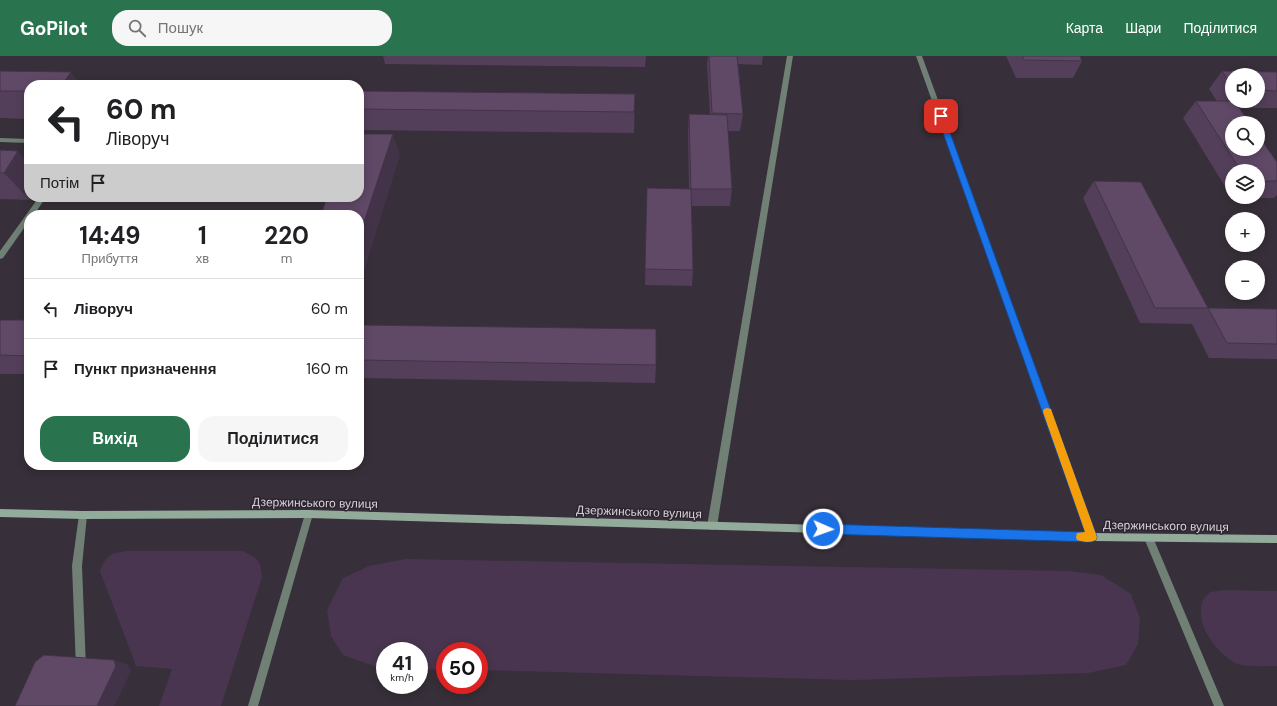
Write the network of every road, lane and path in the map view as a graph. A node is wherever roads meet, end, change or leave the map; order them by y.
1 (790, 56) edge
2 (919, 56) edge
3 (0, 140) edge
4 (24, 141) edge
5 (24, 224) edge
6 (0, 256) edge
7 (0, 513) edge
8 (309, 514) junction
9 (83, 515) junction
10 (712, 526) junction
11 (1092, 537) junction
12 (1150, 538) junction
13 (1277, 539) edge
14 (81, 676) edge
15 (253, 706) edge
16 (1219, 706) edge

1 - 10 street
2 - 11 street
3 - 4 street
5 - 6 street
7 - 9 main road, Дзержинського вулиця
8 - 9 main road, Дзержинського вулиця
8 - 10 main road, Дзержинського вулиця
8 - 15 street
9 - 14 street
10 - 11 main road, Дзержинського вулиця
11 - 12 main road, Дзержинського вулиця
12 - 13 main road, Дзержинського вулиця
12 - 16 street

